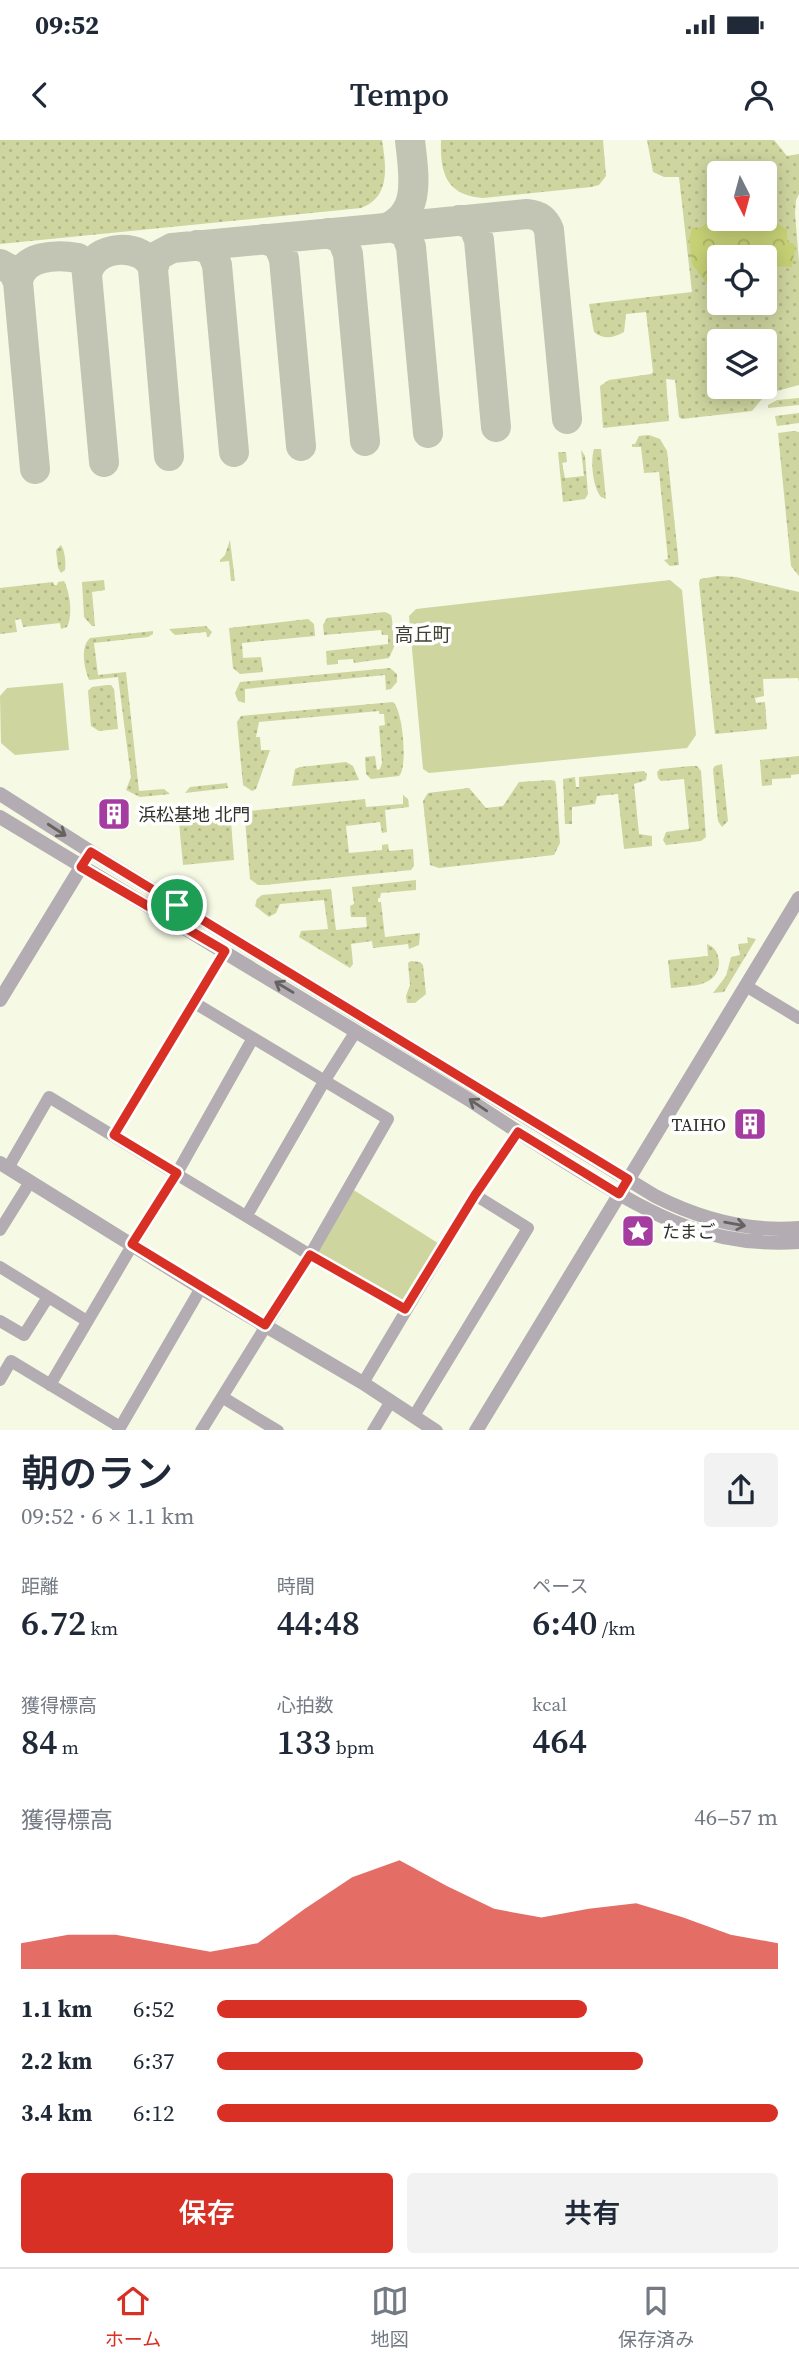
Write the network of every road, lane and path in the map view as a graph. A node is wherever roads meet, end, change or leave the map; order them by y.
1 (0, 794) edge
2 (0, 817) edge
3 (91, 852) junction
4 (81, 867) junction
5 (799, 898) edge
6 (794, 920) edge
7 (225, 951) junction
8 (746, 986) junction
9 (2, 994) edge
10 (192, 1002) junction
11 (799, 1018) edge
12 (356, 1031) junction
13 (253, 1038) junction
14 (325, 1080) junction
15 (518, 1132) junction
16 (114, 1135) junction
17 (4, 1165) edge
18 (177, 1173) junction
19 (628, 1179) junction
20 (30, 1182) junction
21 (619, 1194) junction
22 (475, 1195) junction
23 (247, 1215) junction
24 (799, 1228) edge
25 (0, 1230) edge
26 (799, 1242) edge
27 (132, 1244) junction
28 (310, 1255) junction
29 (0, 1267) edge
30 (201, 1288) junction
31 (48, 1297) junction
32 (405, 1309) junction
33 (0, 1321) edge
34 (87, 1321) junction
35 (265, 1325) junction
36 (0, 1380) edge
37 (363, 1383) junction
38 (50, 1385) junction
39 (222, 1397) junction
40 (391, 1401) junction
41 (414, 1416) junction
42 (119, 1429) edge
43 (201, 1430) edge
44 (278, 1430) edge
45 (373, 1430) edge
46 (436, 1430) edge
47 (475, 1430) edge

1 -> 3 street
2 - 4 street
3 - 4 street
3 - 19 street
4 - 7 street
4 - 9 street
5 - 6 street
6 - 8 street
7 - 10 street
12 -> 7 street
8 - 11 street
8 - 19 street
10 - 13 street
10 - 16 street
12 - 14 street
15 -> 12 street
13 - 14 street
13 - 18 street
14 - 23 street
14 - 28 street
15 - 21 street
15 - 22 street
16 - 17 street
16 - 18 street
17 - 20 street
18 - 23 street
18 - 27 street
19 - 21 street
19 -> 24 street
20 - 25 street
20 - 27 street
21 - 26 street
21 - 47 street
22 - 32 street
22 - 41 street
23 - 28 street
27 - 30 street
27 - 34 street
28 - 32 street
28 - 35 street
29 - 31 street
30 - 35 street
30 - 42 street
31 - 33 street
31 - 34 street
32 - 37 street
34 - 38 street
35 - 37 street
35 - 39 street
36 - 38 street
37 - 40 street
38 - 42 street
39 - 43 street
39 - 44 street
40 - 41 street
40 - 45 street
41 - 46 street

